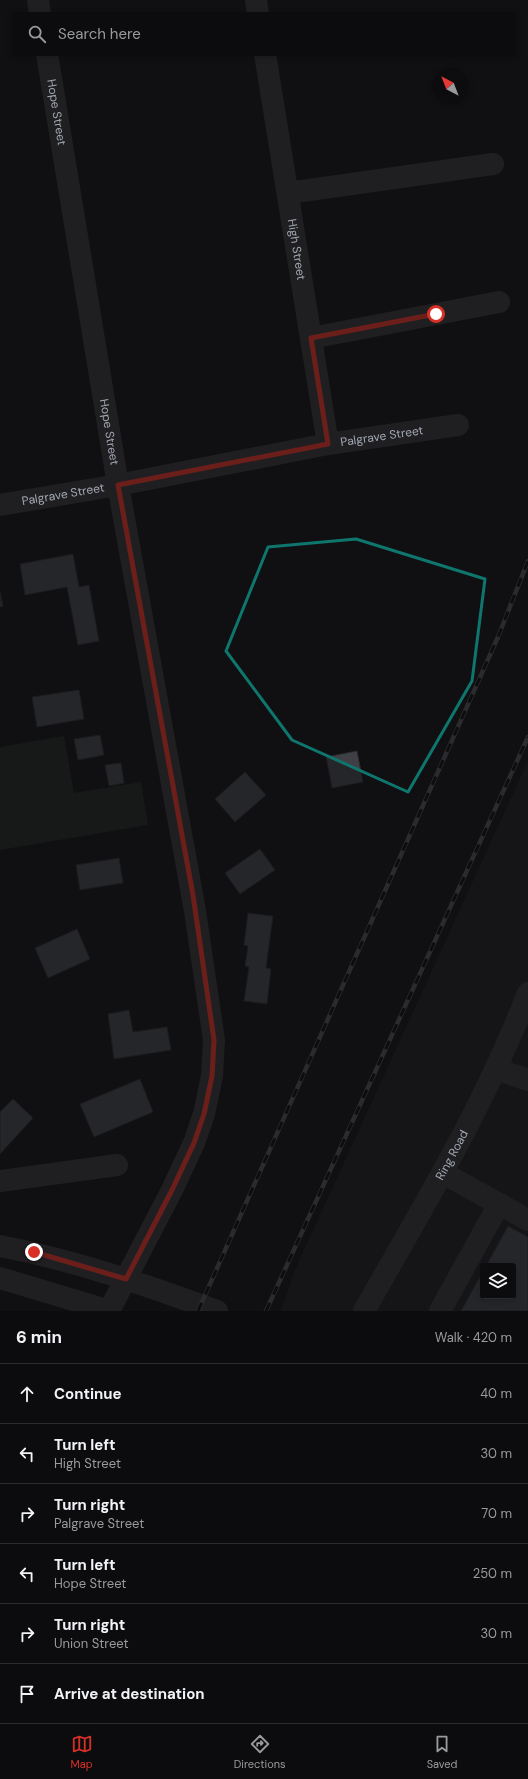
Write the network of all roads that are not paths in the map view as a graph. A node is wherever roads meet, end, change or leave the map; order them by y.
1 (38, 0) edge
2 (256, 0) edge
3 (40, 12) edge
4 (258, 12) edge
5 (47, 56) edge
6 (265, 56) edge
7 (493, 164) dead end
8 (288, 193) junction
9 (499, 302) dead end
10 (311, 338) junction
11 (458, 425) dead end
12 (328, 444) junction
13 (118, 485) junction
14 (0, 505) edge
15 (528, 993) edge
16 (496, 1069) junction
17 (528, 1080) edge
18 (117, 1165) dead end
19 (443, 1173) junction
20 (0, 1181) edge
21 (499, 1204) junction
22 (528, 1220) edge
23 (0, 1246) edge
24 (0, 1278) edge
25 (126, 1279) junction
26 (109, 1311) edge
27 (217, 1311) edge
28 (364, 1311) edge
29 (440, 1311) edge

1 - 3 street
2 - 4 street
5 - 13 street, Hope Street
6 - 8 street, High Street
7 - 8 street
8 - 10 street, High Street
9 - 10 street
10 - 12 street, High Street
11 - 12 street, Palgrave Street
12 - 13 street, Palgrave Street
13 - 14 street, Palgrave Street
13 - 25 street, Hope Street
15 - 16 street, Ring Road
16 - 17 street
16 - 19 street, Ring Road
18 - 20 street
19 - 21 street
19 - 28 street, Ring Road
21 - 22 street
21 - 29 street
23 - 25 street
24 - 26 street
25 - 26 street, Hope Street
25 - 27 street

